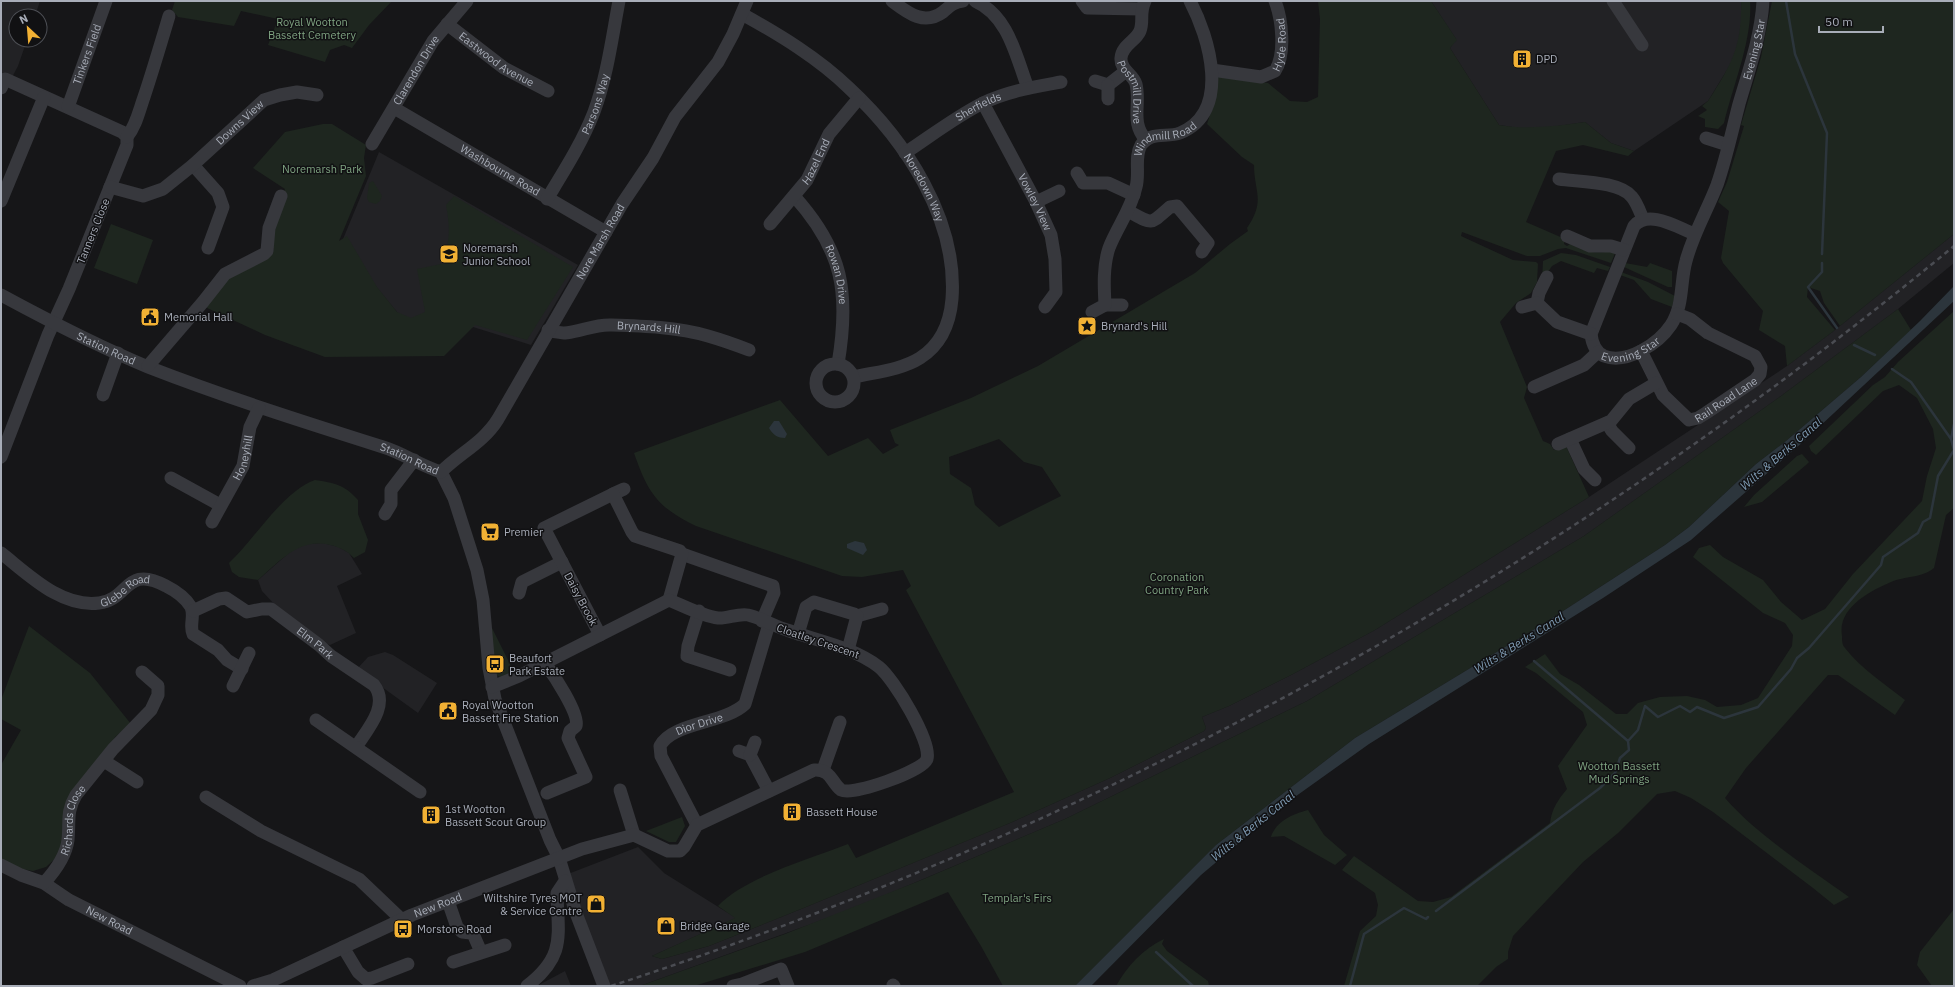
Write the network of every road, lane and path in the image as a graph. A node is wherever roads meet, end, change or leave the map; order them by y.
1 (106, 1) edge
2 (467, 1) edge
3 (619, 1) edge
4 (747, 1) edge
5 (892, 1) edge
6 (963, 1) edge
7 (975, 1) edge
8 (1082, 1) edge
9 (1190, 1) edge
10 (1275, 1) edge
11 (1613, 1) edge
12 (1763, 1) edge
13 (1143, 5) edge
14 (742, 14) junction
15 (169, 16) dead end
16 (447, 24) junction
17 (1642, 45) dead end
18 (1212, 70) junction
19 (1126, 71) junction
20 (1061, 82) dead end
21 (1, 88) edge
22 (1028, 88) junction
23 (548, 91) dead end
24 (317, 95) dead end
25 (44, 97) junction
26 (859, 98) junction
27 (1108, 100) dead end
28 (983, 103) junction
29 (68, 107) junction
30 (394, 108) junction
31 (127, 137) junction
32 (1706, 138) dead end
33 (1146, 140) junction
34 (372, 144) dead end
35 (1728, 145) junction
36 (905, 153) junction
37 (193, 165) junction
38 (1559, 178) dead end
39 (1079, 182) dead end
40 (110, 187) junction
41 (1059, 191) dead end
42 (1134, 195) junction
43 (281, 196) dead end
44 (794, 196) junction
45 (547, 199) junction
46 (1, 200) edge
47 (1036, 202) junction
48 (1128, 211) junction
49 (1643, 220) junction
50 (770, 224) dead end
51 (606, 232) junction
52 (1695, 234) junction
53 (1567, 236) dead end
54 (1210, 245) dead end
55 (208, 248) dead end
56 (1624, 250) junction
57 (1548, 277) dead end
58 (1, 295) edge
59 (1537, 303) junction
60 (1105, 305) junction
61 (1122, 305) dead end
62 (1045, 307) dead end
63 (1522, 307) dead end
64 (1092, 312) dead end
65 (1677, 314) junction
66 (53, 323) junction
67 (548, 330) junction
68 (1591, 334) junction
69 (749, 350) dead end
70 (1642, 351) junction
71 (1598, 352) junction
72 (118, 353) junction
73 (838, 364) junction
74 (148, 366) junction
75 (854, 377) junction
76 (1656, 383) junction
77 (1534, 387) dead end
78 (103, 395) dead end
79 (259, 408) junction
80 (1607, 423) junction
81 (1570, 439) junction
82 (1558, 444) dead end
83 (1629, 448) dead end
84 (1, 457) edge
85 (414, 460) junction
86 (441, 472) junction
87 (171, 478) dead end
88 (1596, 480) dead end
89 (220, 505) junction
90 (385, 514) dead end
91 (212, 522) dead end
92 (1, 553) edge
93 (682, 554) junction
94 (562, 562) junction
95 (520, 582) dead end
96 (669, 600) junction
97 (882, 609) dead end
98 (193, 611) junction
99 (699, 611) junction
100 (858, 616) junction
101 (766, 622) junction
102 (798, 634) junction
103 (600, 635) junction
104 (848, 650) junction
105 (249, 653) dead end
106 (545, 663) junction
107 (242, 669) junction
108 (730, 670) dead end
109 (142, 672) dead end
110 (233, 686) dead end
111 (492, 687) junction
112 (316, 720) dead end
113 (840, 722) dead end
114 (755, 742) dead end
115 (356, 747) junction
116 (104, 761) junction
117 (823, 770) junction
118 (137, 782) dead end
119 (620, 790) dead end
120 (769, 791) junction
121 (420, 792) dead end
122 (547, 793) dead end
123 (206, 797) dead end
124 (697, 825) junction
125 (634, 835) junction
126 (559, 858) junction
127 (1, 865) edge
128 (565, 881) junction
129 (44, 883) junction
130 (448, 901) junction
131 (402, 920) junction
132 (504, 945) dead end
133 (343, 946) junction
134 (481, 952) junction
135 (453, 962) dead end
136 (408, 964) dead end
137 (739, 985) edge
138 (240, 986) edge
139 (253, 986) edge
140 (527, 986) edge
141 (604, 986) edge
142 (788, 986) edge

1 - 29 street, Tinkers Field
2 - 16 street, Clarendon Drive
3 - 45 street, Parsons Way
4 - 14 street, Nore Marsh Road
5 - 6 street
7 - 22 street
8 - 13 street
9 - 18 street, Windmill Road
10 - 18 street, Hyde Road
11 - 17 street
12 - 35 street, Evening Star
13 - 19 street, Postmill Drive
14 - 26 street, Noredown Way
14 - 51 street, Nore Marsh Road
15 - 31 street, Tanners Close
16 - 23 street, Eastwood Avenue
16 - 30 street, Clarendon Drive
18 - 33 street, Windmill Road
19 - 27 street
19 - 33 street, Postmill Drive
20 - 22 street, Sherfields
21 - 25 street
22 - 28 street, Sherfields
24 - 37 street, Downs View
25 - 29 street
25 - 46 street
26 - 36 street, Noredown Way
26 - 44 street, Hazel End
28 - 36 street, Sherfields
28 - 47 street, Vowley View
29 - 31 street
30 - 34 street, Clarendon Drive
30 - 45 street, Washbourne Road
31 - 40 street, Tanners Close
32 - 35 street
33 - 42 street, Windmill Road
35 - 52 street, Evening Star
36 - 75 street, Noredown Way
37 - 40 street, Downs View
37 - 55 street
38 - 49 street
39 - 42 street
40 - 66 street, Tanners Close
41 - 47 street
42 - 48 street, Windmill Road
43 - 74 street
44 - 50 street, Hazel End
44 - 73 street, Rowan Drive
45 - 51 street, Washbourne Road
47 - 62 street, Vowley View
48 - 54 street
48 - 60 street, Windmill Road
49 - 52 street
49 - 56 street, Evening Star
51 - 67 street, Nore Marsh Road
52 - 65 street, Evening Star
53 - 56 street
56 - 68 street, Evening Star
57 - 59 street
58 - 66 street, Station Road
59 - 63 street
59 - 68 street
60 - 61 street
60 - 64 street
65 - 70 street, Evening Star
65 - 76 street, Rail Road Lane
66 - 72 street, Station Road
66 - 84 street
67 - 69 street, Brynards Hill
67 - 86 street, Nore Marsh Road
68 - 71 street, Evening Star
70 - 71 street, Evening Star
70 - 76 street, Rail Road Lane
71 - 77 street
72 - 74 street, Station Road
72 - 78 street
73 - 75 street
73 - 75 street
74 - 79 street, Station Road
76 - 80 street
79 - 85 street, Station Road
79 - 89 street, Honeyhill
80 - 81 street
80 - 83 street
81 - 82 street
81 - 88 street
85 - 86 street, Station Road
85 - 90 street
86 - 111 street, Station Road
87 - 89 street
89 - 91 street, Honeyhill
92 - 98 street, Glebe Road
93 - 94 street, Daisy Brook
93 - 96 street
93 - 101 street, Daisy Brook
94 - 95 street, Daisy Brook
94 - 103 street, Daisy Brook
96 - 99 street, Cloatley Crescent
96 - 103 street
97 - 100 street
98 - 107 street
98 - 115 street, Elm Park
99 - 101 street, Cloatley Crescent
99 - 108 street
100 - 102 street
100 - 104 street
101 - 102 street, Cloatley Crescent
101 - 124 street, Dior Drive
102 - 104 street, Cloatley Crescent
103 - 106 street
104 - 117 street, Cloatley Crescent
105 - 107 street
106 - 111 street
106 - 122 street
107 - 110 street
109 - 116 street, Richards Close
111 - 126 street, Station Road
112 - 115 street
113 - 117 street
114 - 120 street
115 - 121 street
116 - 118 street
116 - 129 street, Richards Close
117 - 120 street
119 - 125 street
120 - 124 street
123 - 131 street
124 - 125 street
125 - 126 street
126 - 128 street, Station Road
126 - 130 street, New Road
127 - 129 street, New Road
128 - 140 street
128 - 141 street, Station Road
129 - 138 street, New Road
130 - 131 street, New Road
130 - 134 street
131 - 133 street, New Road
132 - 134 street
133 - 136 street
133 - 139 street, New Road
134 - 135 street
137 - 142 street

